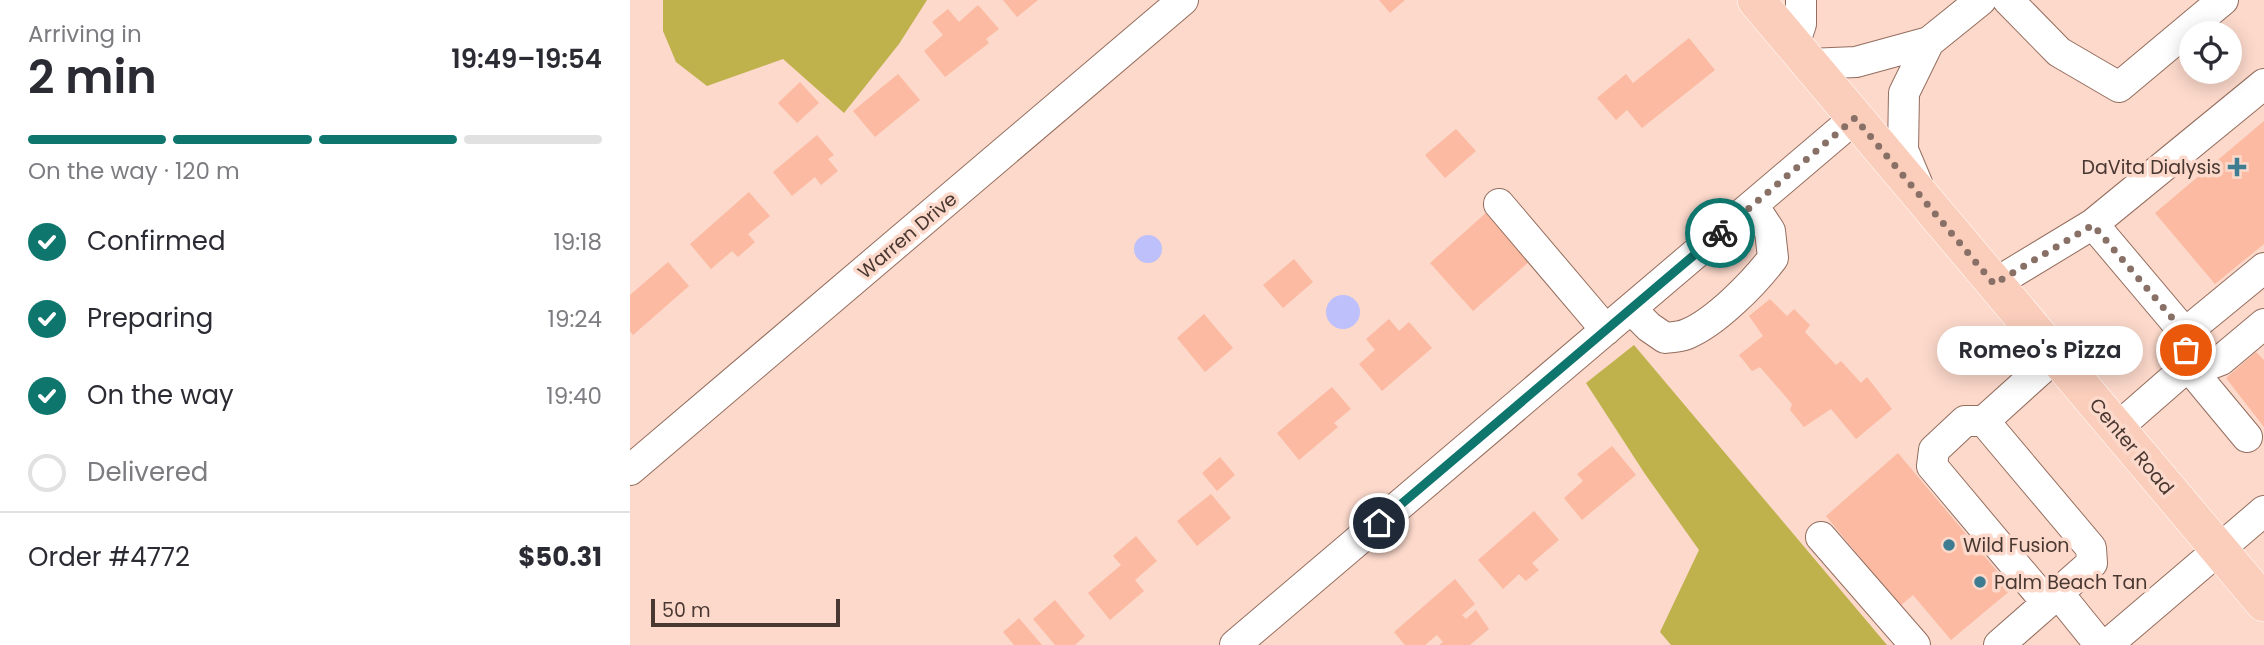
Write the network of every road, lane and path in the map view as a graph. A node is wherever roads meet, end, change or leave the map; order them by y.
1 (1183, 0) edge
2 (1756, 0) edge
3 (1801, 0) edge
4 (1981, 0) edge
5 (2008, 0) edge
6 (2223, 0) edge
7 (1929, 42) junction
8 (1801, 54) junction
9 (2264, 84) edge
10 (1855, 118) junction
11 (1924, 200) junction
12 (1499, 204) dead end
13 (1753, 205) junction
14 (2093, 225) junction
15 (2264, 268) edge
16 (1994, 284) junction
17 (1631, 309) junction
18 (2264, 324) edge
19 (1605, 330) junction
20 (2185, 333) junction
21 (2056, 356) junction
22 (2188, 366) junction
23 (1984, 421) junction
24 (2117, 428) junction
25 (2248, 437) dead end
26 (630, 470) edge
27 (2264, 512) edge
28 (1821, 537) dead end
29 (2219, 549) junction
30 (2053, 598) junction
31 (2264, 603) edge
32 (1235, 645) edge
33 (1915, 645) edge
34 (1999, 645) edge
35 (2100, 645) edge
36 (2107, 645) edge

1 - 26 street, Warren Drive
2 - 8 main road, Center Road
3 - 8 street
4 - 7 street
5 - 6 street
7 - 8 street
7 - 11 street
8 - 10 main road, Center Road
9 - 14 street
10 - 11 main road, Center Road
10 - 13 street
11 - 16 main road, Center Road
12 - 19 street
13 - 17 street
13 - 17 street
14 - 16 street
14 - 20 street
15 - 20 street
16 - 21 main road, Center Road
17 - 19 street
18 - 22 street
19 - 32 street
20 - 22 street
21 - 23 street
21 - 24 main road, Center Road
22 - 24 street
22 - 25 street
23 - 30 street
23 - 30 street
24 - 29 main road, Center Road
27 - 29 street
28 - 33 street
29 - 31 main road, Center Road
29 - 36 street
30 - 34 street
30 - 35 street

